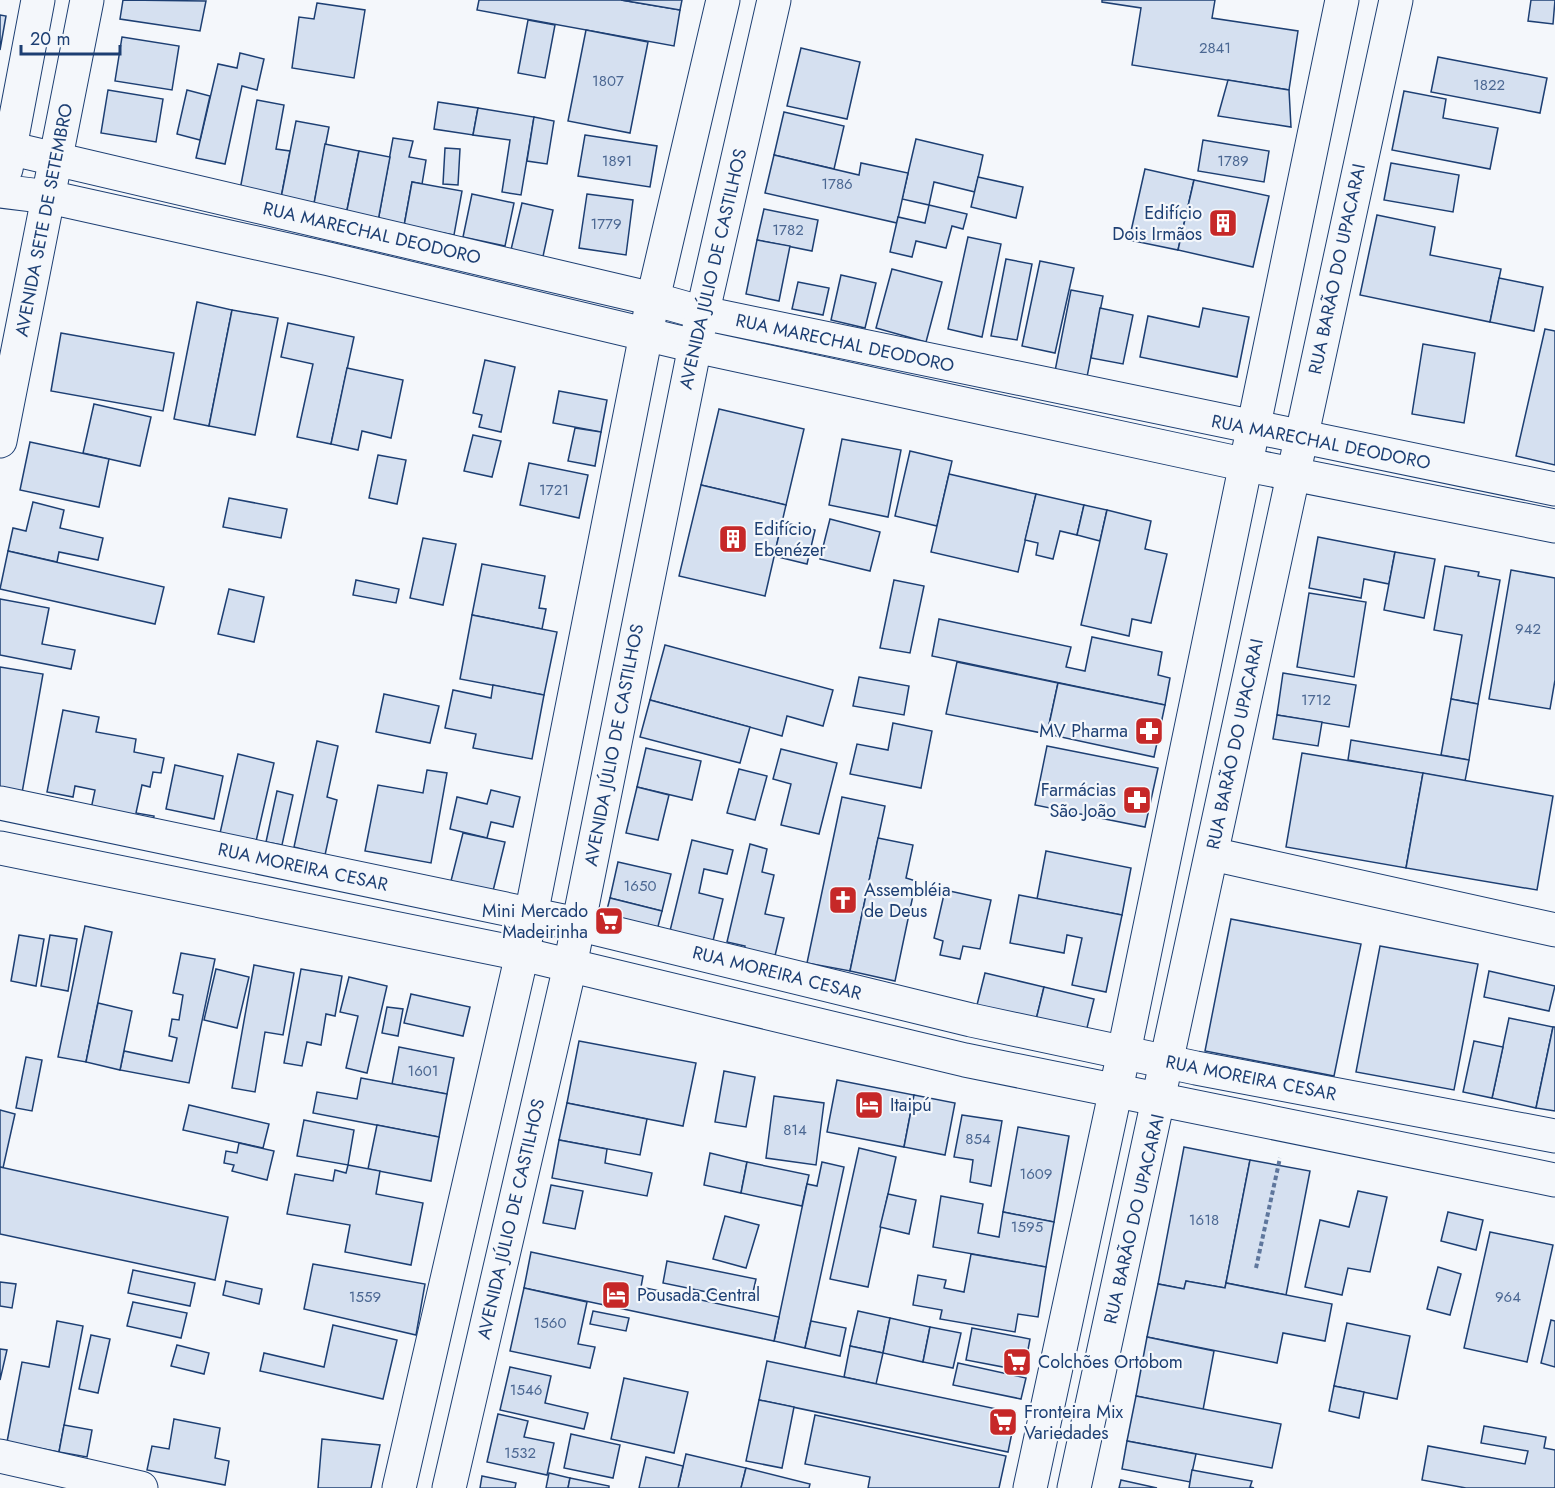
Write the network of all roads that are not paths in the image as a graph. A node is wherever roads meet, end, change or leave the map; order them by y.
1 (723, 0) edge
2 (774, 0) edge
3 (1342, 0) edge
4 (1396, 0) edge
5 (38, 2) edge
6 (86, 8) edge
7 (714, 36) junction
8 (764, 46) junction
9 (5, 147) edge
10 (55, 158) junction
11 (1308, 165) junction
12 (1357, 176) junction
13 (0, 193) edge
14 (50, 197) junction
15 (336, 225) junction
16 (329, 260) junction
17 (493, 261) junction
18 (485, 296) junction
19 (653, 299) junction
20 (703, 314) junction
21 (646, 333) junction
22 (695, 346) junction
23 (976, 371) junction
24 (970, 405) junction
25 (1253, 429) junction
26 (1300, 438) junction
27 (0, 441) edge
28 (1247, 465) junction
29 (618, 473) junction
30 (1293, 474) junction
31 (667, 483) junction
32 (1555, 489) edge
33 (1555, 526) edge
34 (563, 752) junction
35 (610, 765) junction
36 (0, 803) edge
37 (96, 823) junction
38 (0, 848) edge
39 (1212, 854) junction
40 (86, 866) junction
41 (345, 876) junction
42 (531, 915) junction
43 (338, 917) junction
44 (578, 924) junction
45 (1555, 930) edge
46 (522, 954) junction
47 (721, 959) junction
48 (570, 966) junction
49 (710, 1000) junction
50 (971, 1020) junction
51 (1124, 1052) junction
52 (965, 1060) junction
53 (1167, 1062) junction
54 (1116, 1090) junction
55 (1161, 1100) junction
56 (1467, 1119) junction
57 (1555, 1136) edge
58 (1459, 1160) junction
59 (1555, 1180) edge
60 (0, 1456) edge
61 (89, 1482) edge
62 (141, 1488) edge
63 (399, 1488) edge
64 (449, 1488) edge
65 (1030, 1488) edge
66 (1074, 1488) edge

1 - 7 street
2 - 8 street, AVENIDA JÚLIO DE CASTILHOS
3 - 11 street
4 - 12 street, RUA BARÃO DO UPACARAI
5 - 6 street
5 - 9 street
6 - 10 street, AVENIDA SETE DE SETEMBRO
7 - 8 street
7 - 19 street
8 - 20 street, AVENIDA JÚLIO DE CASTILHOS
9 - 10 street, RUA MARECHAL DEODORO
9 - 13 street
10 - 14 street, AVENIDA SETE DE SETEMBRO
10 - 15 street, RUA MARECHAL DEODORO
11 - 12 street
11 - 25 street
12 - 26 street, RUA BARÃO DO UPACARAI
13 - 14 street, RUA MARECHAL DEODORO
14 - 16 street, RUA MARECHAL DEODORO
14 - 27 street, AVENIDA SETE DE SETEMBRO
15 - 16 street
15 - 17 street, RUA MARECHAL DEODORO
16 - 18 street, RUA MARECHAL DEODORO
17 - 18 street
17 - 19 street, RUA MARECHAL DEODORO
18 - 21 street, RUA MARECHAL DEODORO
19 - 20 street, RUA MARECHAL DEODORO
19 - 21 street
20 - 22 street, AVENIDA JÚLIO DE CASTILHOS
20 - 23 street, RUA MARECHAL DEODORO
21 - 22 street, RUA MARECHAL DEODORO
21 - 29 street
22 - 24 street, RUA MARECHAL DEODORO
22 - 31 street, AVENIDA JÚLIO DE CASTILHOS
23 - 24 street
23 - 25 street, RUA MARECHAL DEODORO
24 - 28 street, RUA MARECHAL DEODORO
25 - 26 street, RUA MARECHAL DEODORO
25 - 28 street
26 - 30 street, RUA BARÃO DO UPACARAI
26 - 32 street, RUA MARECHAL DEODORO
28 - 30 street, RUA MARECHAL DEODORO
28 - 51 street
29 - 31 street
29 - 34 street
30 - 33 street, RUA MARECHAL DEODORO
30 - 39 street, RUA BARÃO DO UPACARAI
31 - 35 street, AVENIDA JÚLIO DE CASTILHOS
34 - 35 street
34 - 42 street
35 - 44 street, AVENIDA JÚLIO DE CASTILHOS
36 - 37 street, RUA MOREIRA CESAR
37 - 40 street
37 - 41 street, RUA MOREIRA CESAR
38 - 40 street
39 - 45 street
39 - 53 street, RUA BARÃO DO UPACARAI
40 - 43 street
41 - 42 street, RUA MOREIRA CESAR
41 - 43 street
42 - 44 street, RUA MOREIRA CESAR
42 - 46 street
43 - 46 street
44 - 47 street, RUA MOREIRA CESAR
44 - 48 street, AVENIDA JÚLIO DE CASTILHOS
46 - 48 street
46 - 63 street
47 - 49 street
47 - 50 street, RUA MOREIRA CESAR
48 - 49 street
48 - 64 street, AVENIDA JÚLIO DE CASTILHOS
49 - 52 street
50 - 51 street, RUA MOREIRA CESAR
50 - 52 street
51 - 53 street, RUA MOREIRA CESAR
51 - 54 street
52 - 54 street
53 - 55 street, RUA BARÃO DO UPACARAI
53 - 56 street, RUA MOREIRA CESAR
54 - 55 street
54 - 65 street
55 - 58 street
55 - 66 street, RUA BARÃO DO UPACARAI
56 - 57 street, RUA MOREIRA CESAR
56 - 58 street
58 - 59 street
60 - 61 street
61 - 62 street

